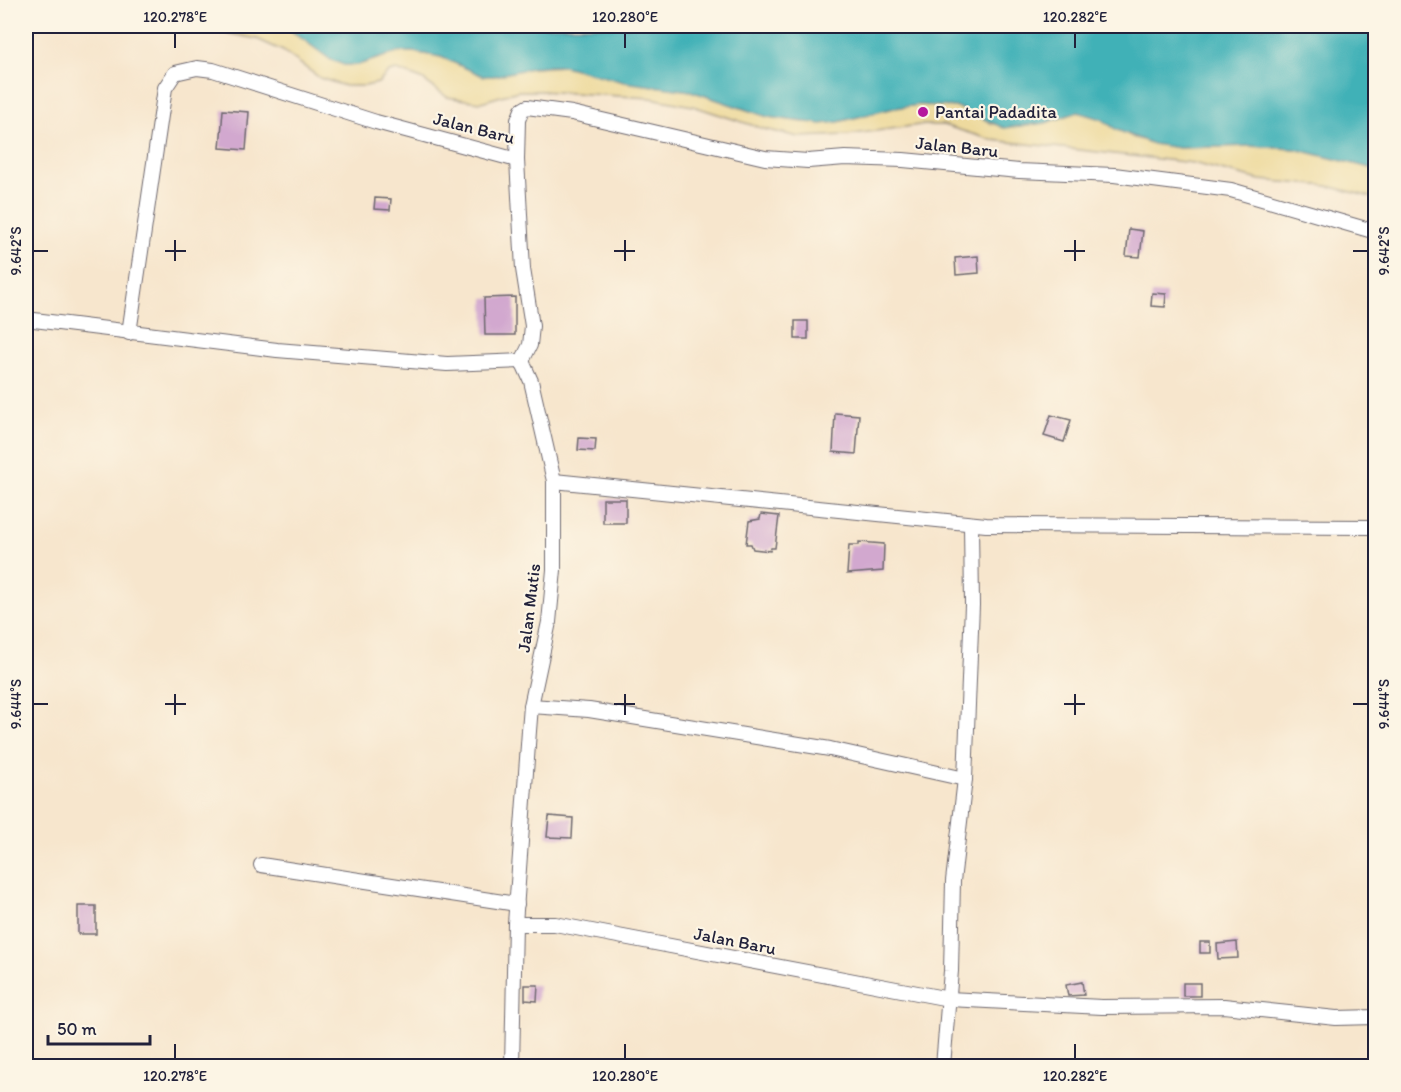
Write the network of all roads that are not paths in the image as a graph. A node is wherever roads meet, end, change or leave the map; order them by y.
1 (517, 160) junction
2 (1376, 232) edge
3 (26, 320) edge
4 (129, 333) junction
5 (522, 361) junction
6 (554, 481) junction
7 (971, 524) junction
8 (1376, 527) edge
9 (531, 706) junction
10 (965, 779) junction
11 (261, 865) dead end
12 (517, 904) junction
13 (515, 924) junction
14 (949, 999) junction
15 (1376, 1017) edge
16 (512, 1066) edge
17 (943, 1066) edge

1 - 2 street, Jalan Baru
1 - 4 street, Jalan Baru
1 - 5 street
3 - 4 street
4 - 5 street
5 - 6 street, Jalan Mutis
6 - 7 street
6 - 9 street, Jalan Mutis
7 - 8 street
7 - 10 street
9 - 10 street
9 - 12 street, Jalan Mutis
10 - 14 street
11 - 12 street
12 - 13 street, Jalan Mutis
13 - 14 street, Jalan Baru
13 - 16 street, Jalan Mutis
14 - 15 street, Jalan Baru
14 - 17 street

